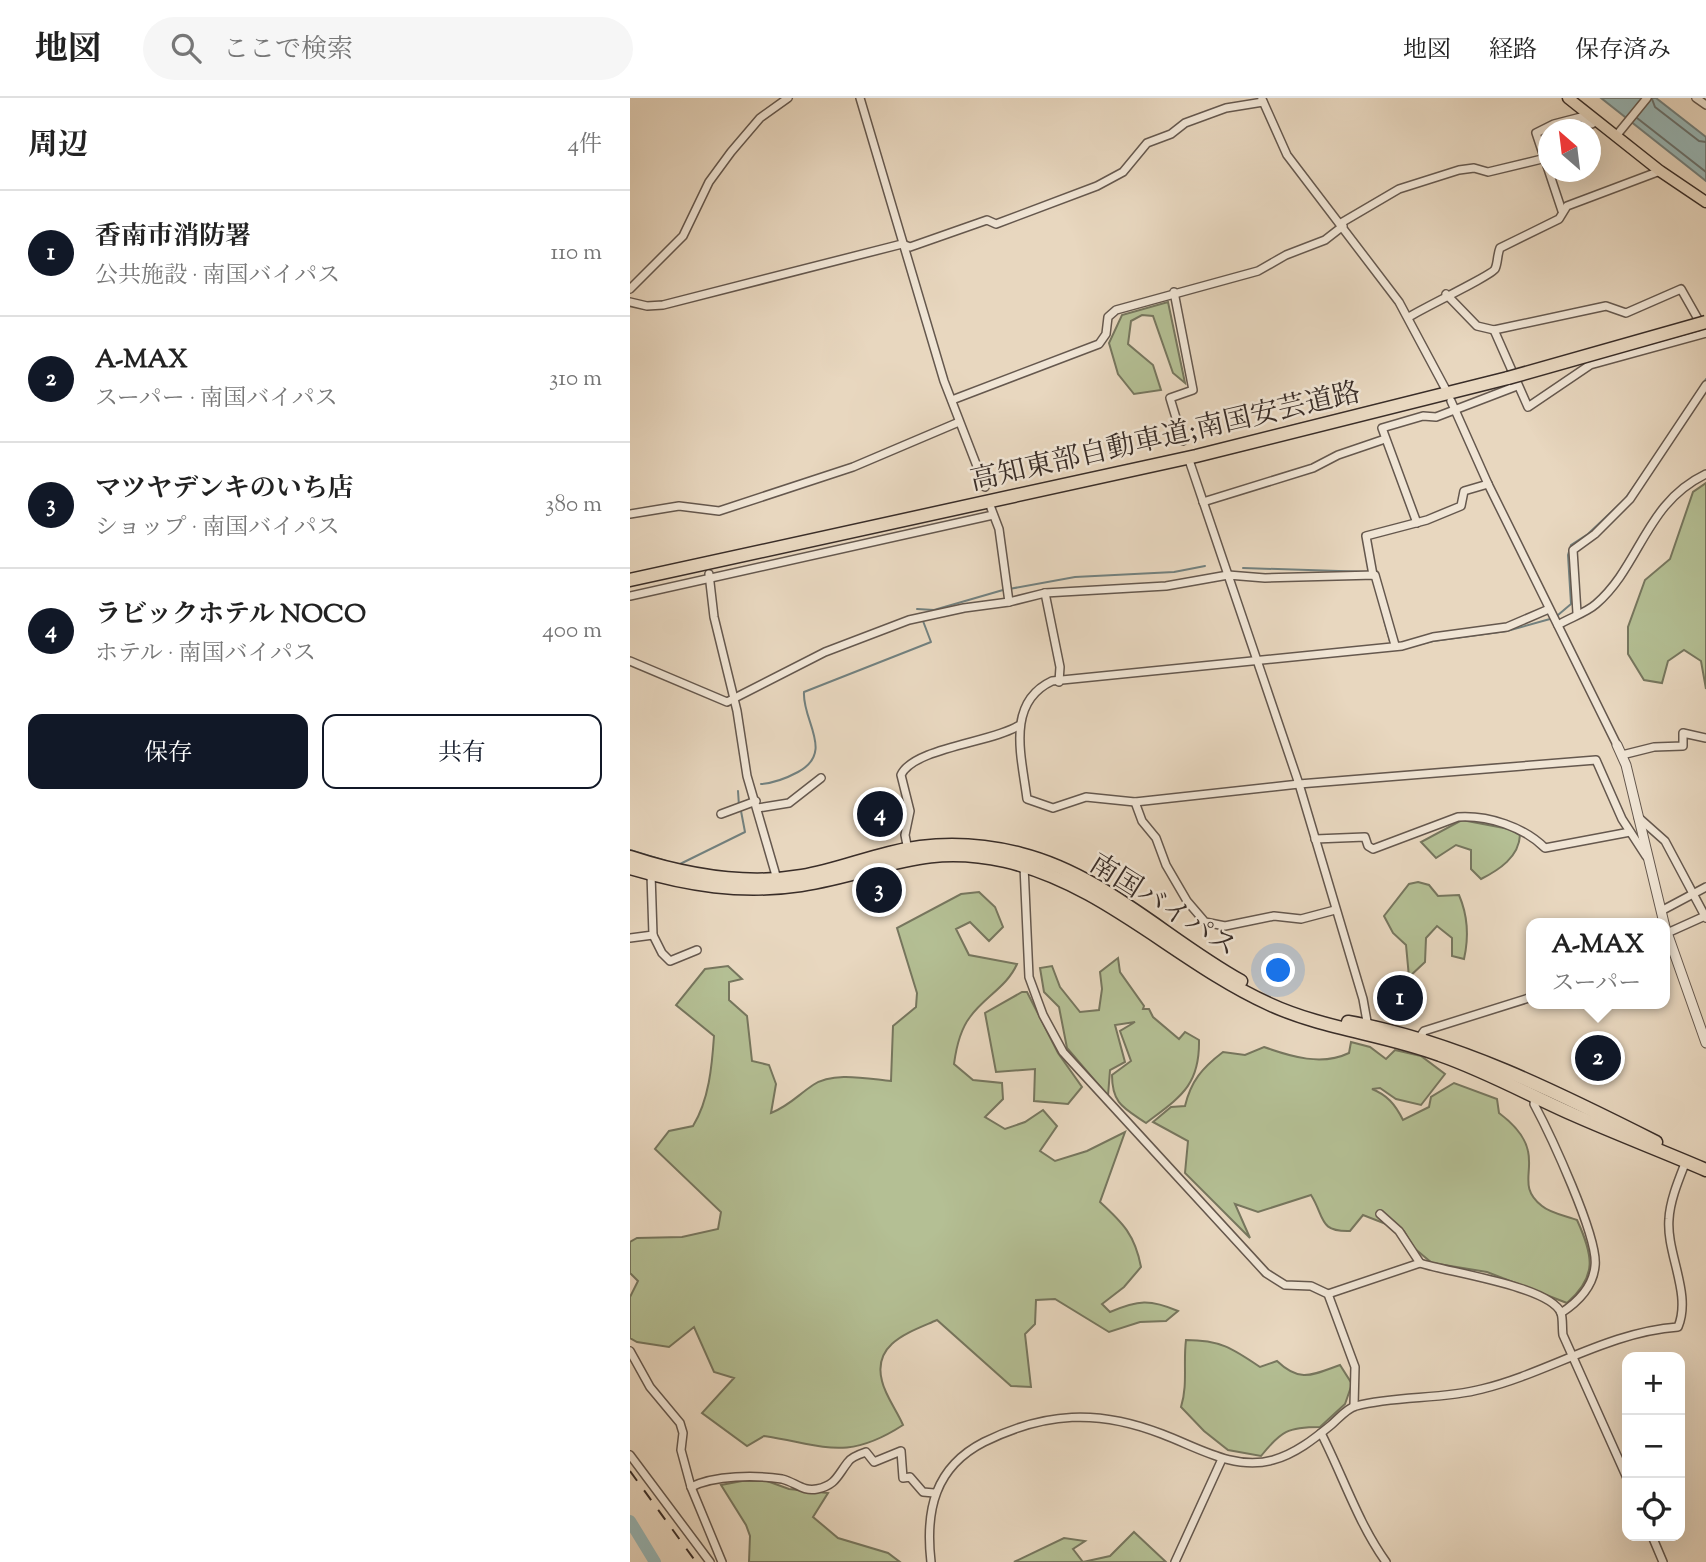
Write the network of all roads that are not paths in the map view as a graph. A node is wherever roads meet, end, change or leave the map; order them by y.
1 (788, 98) edge
2 (860, 98) edge
3 (1568, 98) edge
4 (1647, 98) edge
5 (1696, 98) edge
6 (1262, 100) edge
7 (1706, 105) edge
8 (1594, 119) edge
9 (1601, 124) edge
10 (1619, 133) junction
11 (1538, 160) edge
12 (1660, 171) junction
13 (1551, 182) edge
14 (1706, 202) edge
15 (1562, 211) junction
16 (1342, 224) junction
17 (902, 244) junction
18 (630, 289) edge
19 (1174, 292) junction
20 (1447, 294) junction
21 (630, 302) edge
22 (1409, 317) junction
23 (1706, 322) edge
24 (1494, 330) junction
25 (1706, 333) edge
26 (1513, 382) junction
27 (1706, 385) edge
28 (1445, 388) dead end
29 (952, 400) junction
30 (1452, 405) junction
31 (960, 422) junction
32 (1385, 439) junction
33 (1184, 441) dead end
34 (1190, 463) dead end
35 (1706, 474) edge
36 (1488, 484) junction
37 (985, 487) dead end
38 (1203, 502) junction
39 (630, 514) edge
40 (1417, 523) junction
41 (709, 574) junction
42 (1228, 575) junction
43 (1373, 575) junction
44 (630, 579) edge
45 (1045, 593) junction
46 (630, 596) edge
47 (1009, 602) junction
48 (1549, 609) junction
49 (1577, 613) junction
50 (1558, 625) junction
51 (1392, 645) junction
52 (1257, 660) junction
53 (630, 662) edge
54 (1059, 682) junction
55 (734, 699) junction
56 (1018, 726) junction
57 (1706, 738) edge
58 (1617, 744) joint
59 (1622, 755) junction
60 (821, 778) dead end
61 (1299, 784) junction
62 (1135, 802) junction
63 (757, 805) junction
64 (721, 814) dead end
65 (1637, 816) junction
66 (1630, 832) junction
67 (1315, 839) junction
68 (908, 853) junction
69 (630, 857) edge
70 (1647, 859) junction
71 (1024, 866) junction
72 (630, 868) edge
73 (651, 874) junction
74 (777, 879) junction
75 (1706, 887) edge
76 (1692, 894) junction
77 (1335, 910) junction
78 (1661, 911) junction
79 (1705, 917) edge
80 (1663, 918) edge
81 (1670, 928) edge
82 (653, 935) junction
83 (630, 938) edge
84 (1670, 943) edge
85 (696, 950) dead end
86 (1526, 999) edge
87 (1367, 1030) junction
88 (1417, 1042) junction
89 (1706, 1043) edge
90 (1538, 1092) junction
91 (1686, 1161) junction
92 (1706, 1170) edge
93 (1380, 1213) dead end
94 (1420, 1263) junction
95 (1328, 1294) junction
96 (1561, 1313) junction
97 (630, 1351) edge
98 (1574, 1355) junction
99 (1353, 1406) junction
100 (1321, 1433) junction
101 (630, 1455) edge
102 (1222, 1459) junction
103 (1622, 1466) edge
104 (691, 1487) junction
105 (934, 1493) junction
106 (1654, 1541) edge
107 (714, 1544) junction
108 (702, 1551) junction
109 (710, 1562) edge
110 (722, 1562) edge
111 (931, 1562) edge
112 (1175, 1562) edge
113 (1386, 1562) edge
114 (1663, 1562) edge

1 - 18 street
2 - 17 street
3 - 8 main road
4 - 10 street
5 - 7 street
6 - 16 street
6 - 17 street
9 - 10 main road
10 - 12 main road
11 - 16 street
12 - 14 main road
12 - 15 street
13 - 15 street
15 - 20 street
16 - 19 street
16 - 22 street
17 - 21 street
17 - 29 street
19 - 29 street
19 - 33 street
20 - 22 street
20 - 24 street
22 - 28 street
23 - 26 highway, 高知東部自動車道;南国安芸道路, bridge
24 - 25 street
24 - 26 street
25 - 26 street
26 - 30 street
26 - 44 highway, 高知東部自動車道;南国安芸道路
27 - 49 street
29 - 31 street
30 - 32 street
30 - 36 street
31 - 37 street
31 - 39 street
32 - 38 street
32 - 40 street
34 - 38 street
35 - 49 street
36 - 40 street
36 - 48 street
38 - 42 street
40 - 43 street
41 - 46 street
41 - 47 street
41 - 55 street
42 - 43 street
42 - 45 street
42 - 52 street
43 - 51 street
45 - 47 street
45 - 54 street
47 - 55 street
48 - 50 street
48 - 51 street
49 - 50 street
50 - 58 street
51 - 52 street
52 - 54 street
52 - 61 street
53 - 55 street
54 - 56 street
55 - 63 street
56 - 62 street
56 - 68 street
57 - 59 street
58 - 59 street
59 - 65 street
60 - 63 street
61 - 62 street
61 - 66 street
61 - 67 street
62 - 77 street
63 - 64 street
63 - 74 street
65 - 70 street
65 - 76 street
66 - 67 street
66 - 70 street
67 - 77 street
68 - 71 highway, 南国バイパス
68 - 73 highway, 南国バイパス
68 - 74 highway, 南国バイパス
68 - 87 highway, 南国バイパス
69 - 74 highway, 南国バイパス
70 - 78 street
71 - 87 highway, 南国バイパス
71 - 95 street
72 - 73 highway, 南国バイパス
73 - 82 street
75 - 76 street
76 - 78 street
76 - 79 street
77 - 87 street
78 - 80 street
79 - 81 street
82 - 83 street
82 - 85 street
84 - 89 street
86 - 88 street
87 - 88 highway, 南国バイパス
88 - 90 highway, 南国バイパス
90 - 91 highway, 南国バイパス
90 - 96 street
91 - 92 highway, 南国バイパス
91 - 98 street
93 - 94 street
94 - 95 street
94 - 96 street
95 - 99 street
96 - 98 street
97 - 104 street
98 - 99 street
98 - 103 street
99 - 100 street
100 - 102 street
100 - 113 street
101 - 108 street
102 - 105 street
102 - 112 street
104 - 105 street
104 - 107 street
105 - 111 street
106 - 114 street
107 - 108 street
107 - 110 street
108 - 109 street

